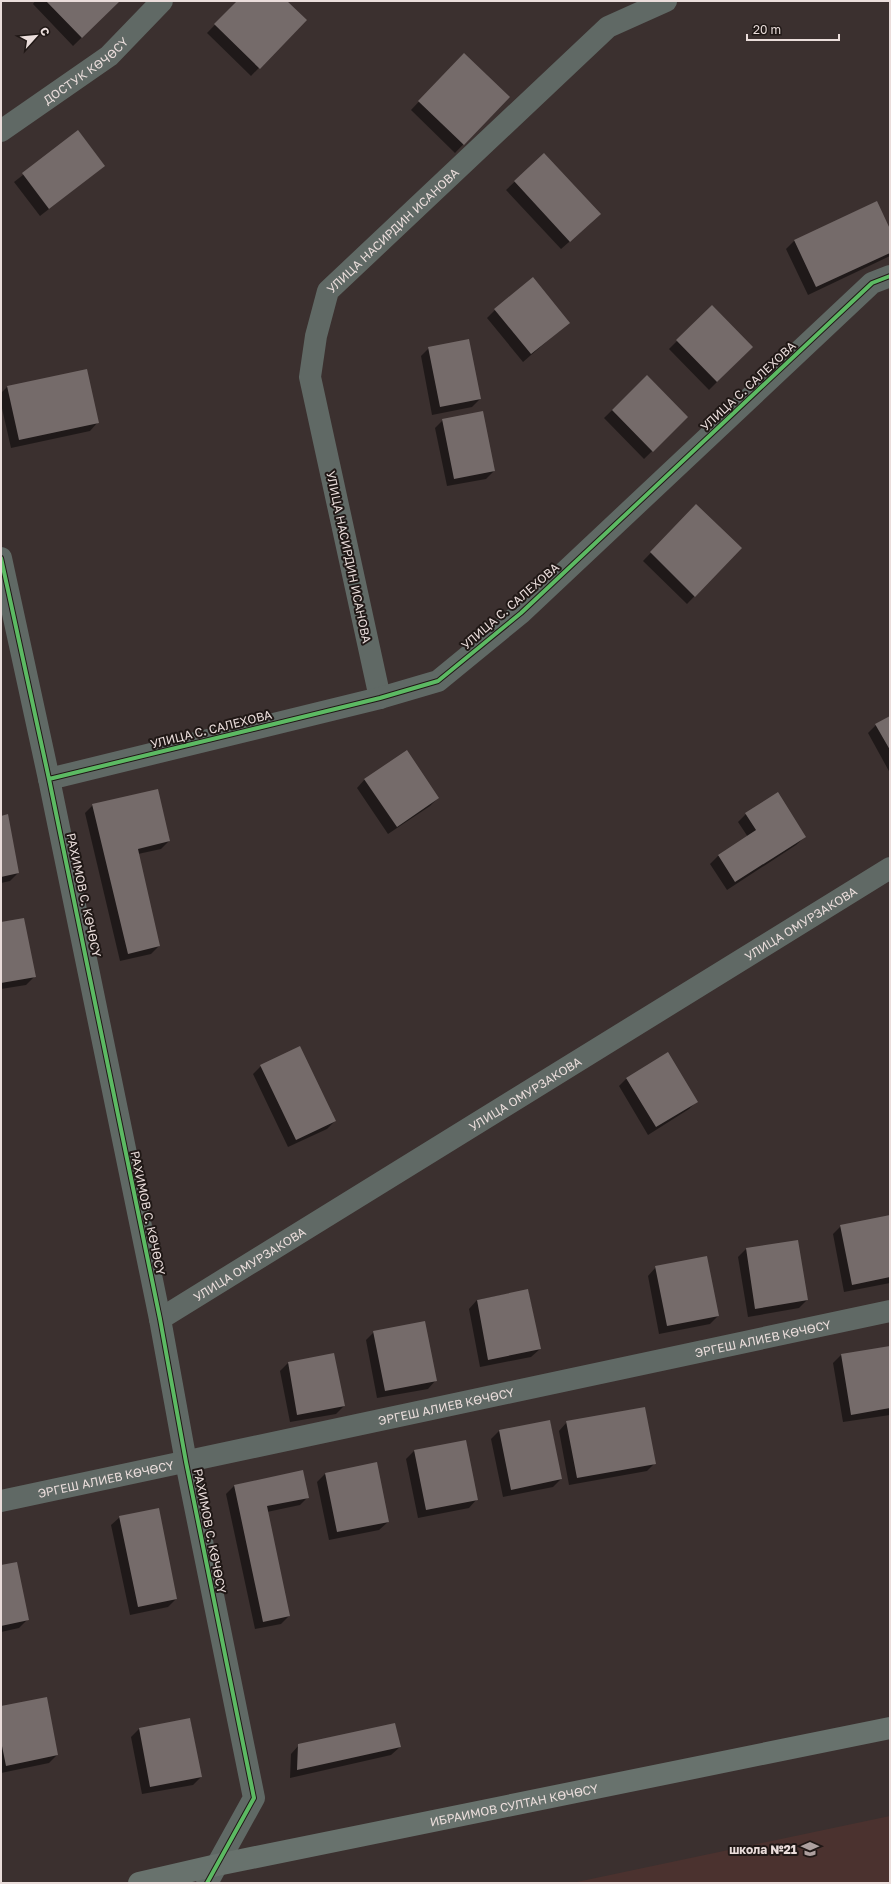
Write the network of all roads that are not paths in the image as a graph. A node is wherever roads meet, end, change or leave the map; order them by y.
1 (162, 1) edge
2 (666, 1) edge
3 (1, 131) edge
4 (890, 276) edge
5 (1, 558) edge
6 (380, 698) junction
7 (50, 779) junction
8 (890, 868) edge
9 (890, 1311) edge
10 (160, 1319) junction
11 (186, 1462) junction
12 (1, 1501) edge
13 (890, 1728) edge
14 (212, 1874) edge
15 (139, 1883) edge

1 - 3 street, ДОСТУК КӨЧӨСҮ
2 - 6 street, УЛИЦА НАСИРДИН ИСАНОВА
4 - 6 street, УЛИЦА С. САЛЕХОВА
5 - 7 street, РАХИМОВ С. КӨЧӨСҮ
6 - 7 street, УЛИЦА С. САЛЕХОВА
7 - 10 street, РАХИМОВ С. КӨЧӨСҮ
8 - 10 street, УЛИЦА ОМУРЗАКОВА
9 - 11 street, ЭРГЕШ АЛИЕВ КӨЧӨСҮ
10 - 11 street, РАХИМОВ С. КӨЧӨСҮ
11 - 12 street, ЭРГЕШ АЛИЕВ КӨЧӨСҮ
11 - 14 street, РАХИМОВ С. КӨЧӨСҮ
13 - 14 main road, ИБРАИМОВ СУЛТАН КӨЧӨСҮ
14 - 15 main road, ИБРАИМОВ СУЛТАН КӨЧӨСҮ

